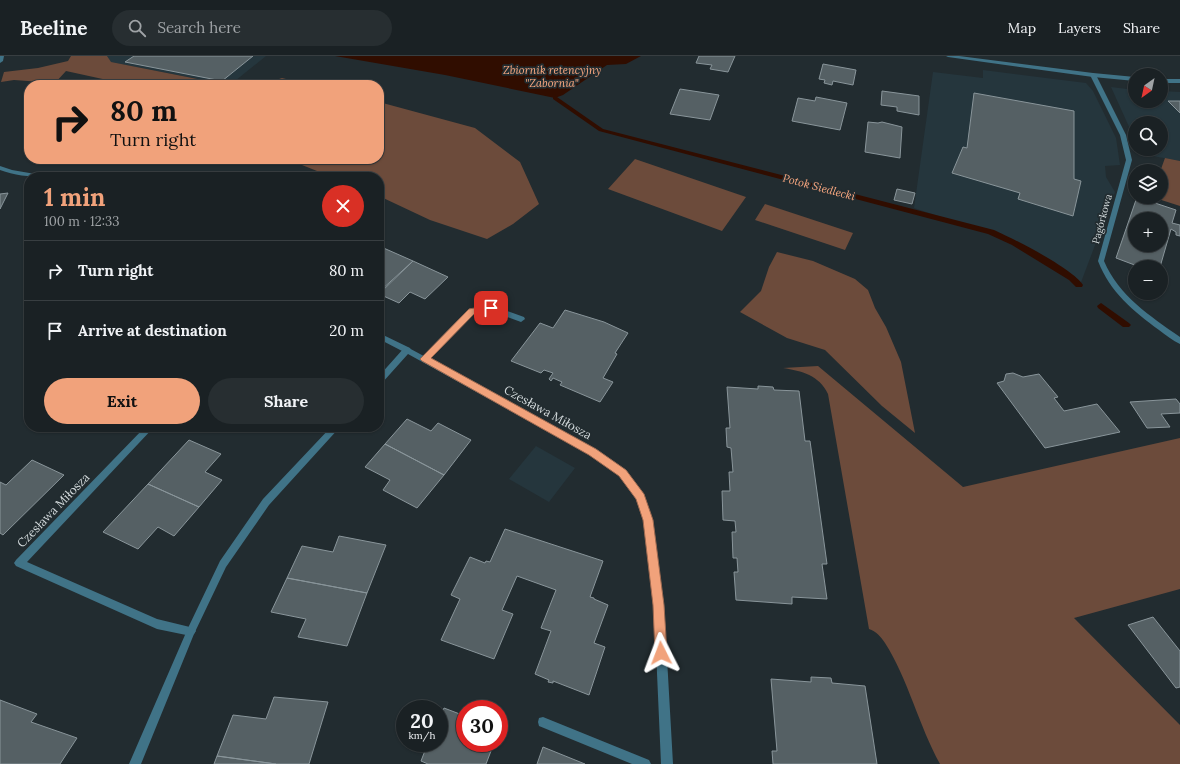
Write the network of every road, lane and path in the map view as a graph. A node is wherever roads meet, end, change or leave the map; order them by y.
1 (2, 56) edge
2 (948, 56) edge
3 (962, 57) edge
4 (0, 61) edge
5 (1093, 75) junction
6 (1128, 78) edge
7 (1168, 81) edge
8 (1180, 81) edge
9 (0, 168) edge
10 (24, 174) edge
11 (521, 319) dead end
12 (384, 338) edge
13 (1180, 341) edge
14 (407, 350) junction
15 (425, 359) junction
16 (384, 375) edge
17 (145, 432) edge
18 (331, 432) edge
19 (191, 631) junction
20 (543, 722) dead end
21 (136, 764) edge
22 (645, 764) edge
23 (667, 764) edge

1 - 4 street
2 - 3 street
3 - 5 street
5 - 6 street
5 - 13 street, Pagórkowa
7 - 8 street
9 - 10 street
11 - 15 street
12 - 14 street, Czesława Miłosza
14 - 15 street, Czesława Miłosza
14 - 16 street
15 - 23 street, Czesława Miłosza
17 - 19 street, Czesława Miłosza
18 - 19 street
19 - 21 street
20 - 22 street

